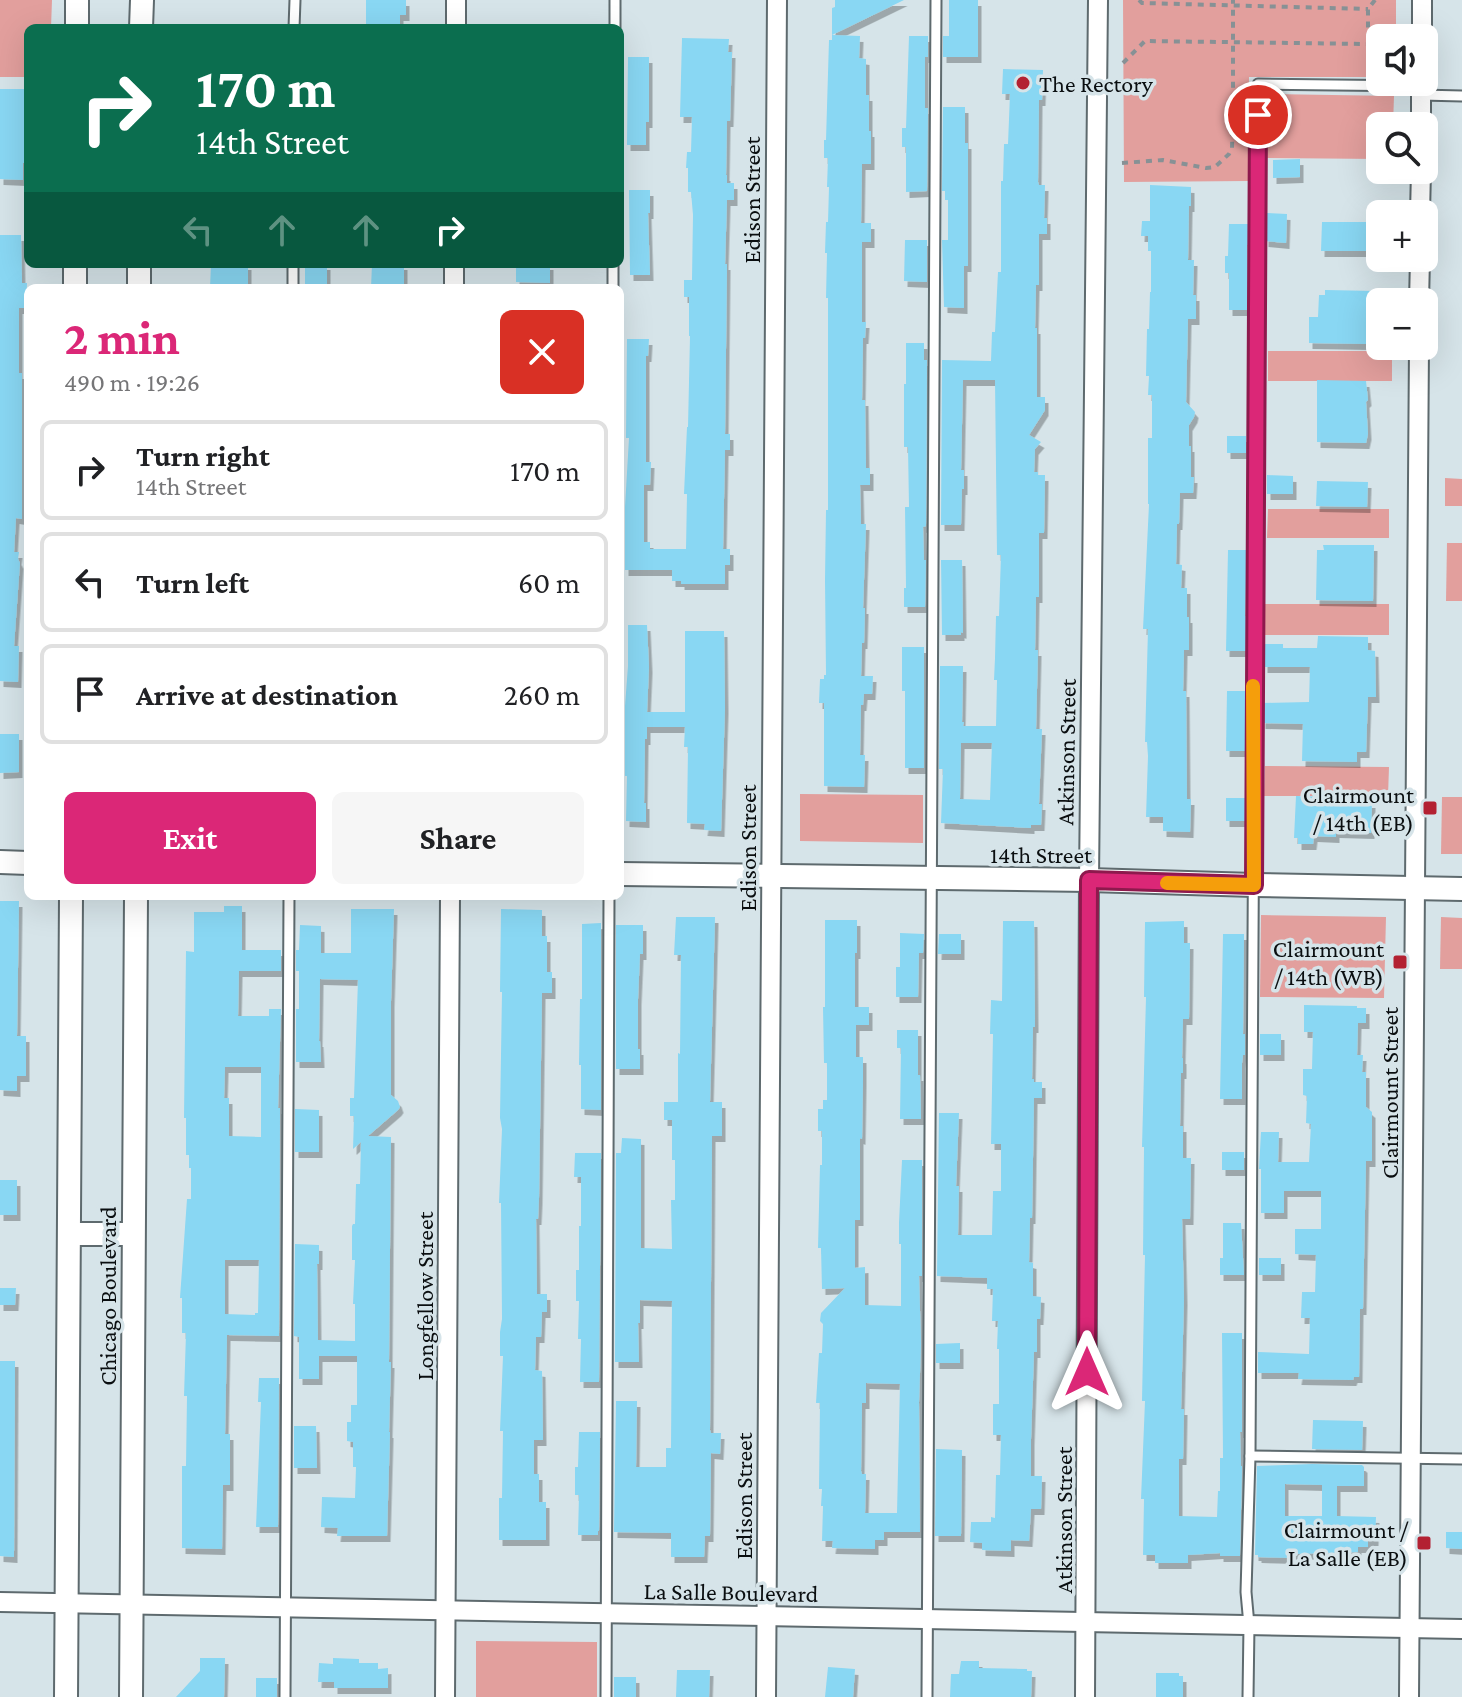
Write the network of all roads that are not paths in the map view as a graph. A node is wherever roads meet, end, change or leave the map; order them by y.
1 (98, 0) edge
2 (295, 0) edge
3 (456, 0) edge
4 (615, 0) edge
5 (777, 0) edge
6 (936, 0) edge
7 (1098, 0) edge
8 (1422, 0) edge
9 (77, 15) edge
10 (294, 24) edge
11 (456, 24) edge
12 (615, 24) edge
13 (1422, 24) edge
14 (1366, 87) edge
15 (1438, 91) edge
16 (1462, 96) edge
17 (1419, 360) edge
18 (0, 862) edge
19 (24, 863) edge
20 (624, 874) edge
21 (770, 877) junction
22 (931, 879) junction
23 (1089, 880) junction
24 (1254, 885) junction
25 (1414, 888) junction
26 (1462, 889) edge
27 (71, 900) edge
28 (136, 900) edge
29 (289, 900) edge
30 (450, 900) edge
31 (609, 900) edge
32 (69, 1234) junction
33 (133, 1234) junction
34 (1250, 1456) junction
35 (1411, 1458) junction
36 (1462, 1459) edge
37 (0, 1602) edge
38 (66, 1602) junction
39 (132, 1605) junction
40 (285, 1608) junction
41 (446, 1609) junction
42 (606, 1613) junction
43 (766, 1616) junction
44 (928, 1619) junction
45 (1086, 1622) junction
46 (1249, 1625) junction
47 (1409, 1628) junction
48 (1462, 1629) edge
49 (66, 1697) edge
50 (131, 1697) edge
51 (285, 1697) edge
52 (445, 1697) edge
53 (606, 1697) edge
54 (766, 1697) edge
55 (927, 1697) edge
56 (1085, 1697) edge
57 (1248, 1697) edge
58 (1409, 1697) edge

1 - 9 street
2 - 10 lane
3 - 11 street
4 - 12 lane
5 - 21 street, Edison Street
6 - 22 lane
7 - 23 street, Atkinson Street
8 - 13 street
14 - 24 lane
15 - 16 lane
17 - 25 street, Clairmount Street
18 - 19 street
20 - 21 street, 14th Street
21 - 22 street, 14th Street
21 - 43 street, Edison Street
22 - 23 street, 14th Street
22 - 44 lane
23 - 24 street, 14th Street
23 - 45 street, Atkinson Street
24 - 25 street, 14th Street
24 - 34 lane
25 - 26 street, 14th Street
25 - 35 street, Clairmount Street
27 - 32 street, Chicago Boulevard
28 - 33 street, Chicago Boulevard
29 - 40 lane
30 - 41 street, Longfellow Street
31 - 42 lane
32 - 33 street
32 - 38 street, Chicago Boulevard
33 - 39 street, Chicago Boulevard
34 - 35 lane
34 - 46 lane
35 - 36 lane
35 - 47 street, Clairmount Street
37 - 38 street, La Salle Boulevard
38 - 39 street, La Salle Boulevard
38 - 49 street, Chicago Boulevard
39 - 40 street, La Salle Boulevard
39 - 50 street, Chicago Boulevard
40 - 41 street, La Salle Boulevard
40 - 51 lane
41 - 42 street, La Salle Boulevard
41 - 52 street, Longfellow Street
42 - 43 street, La Salle Boulevard
42 - 53 lane
43 - 44 street, La Salle Boulevard
43 - 54 street, Edison Street
44 - 45 street, La Salle Boulevard
44 - 55 lane
45 - 46 street, La Salle Boulevard
45 - 56 street, Atkinson Street
46 - 47 street, La Salle Boulevard
46 - 57 lane
47 - 48 street, La Salle Boulevard
47 - 58 street, Clairmount Street

